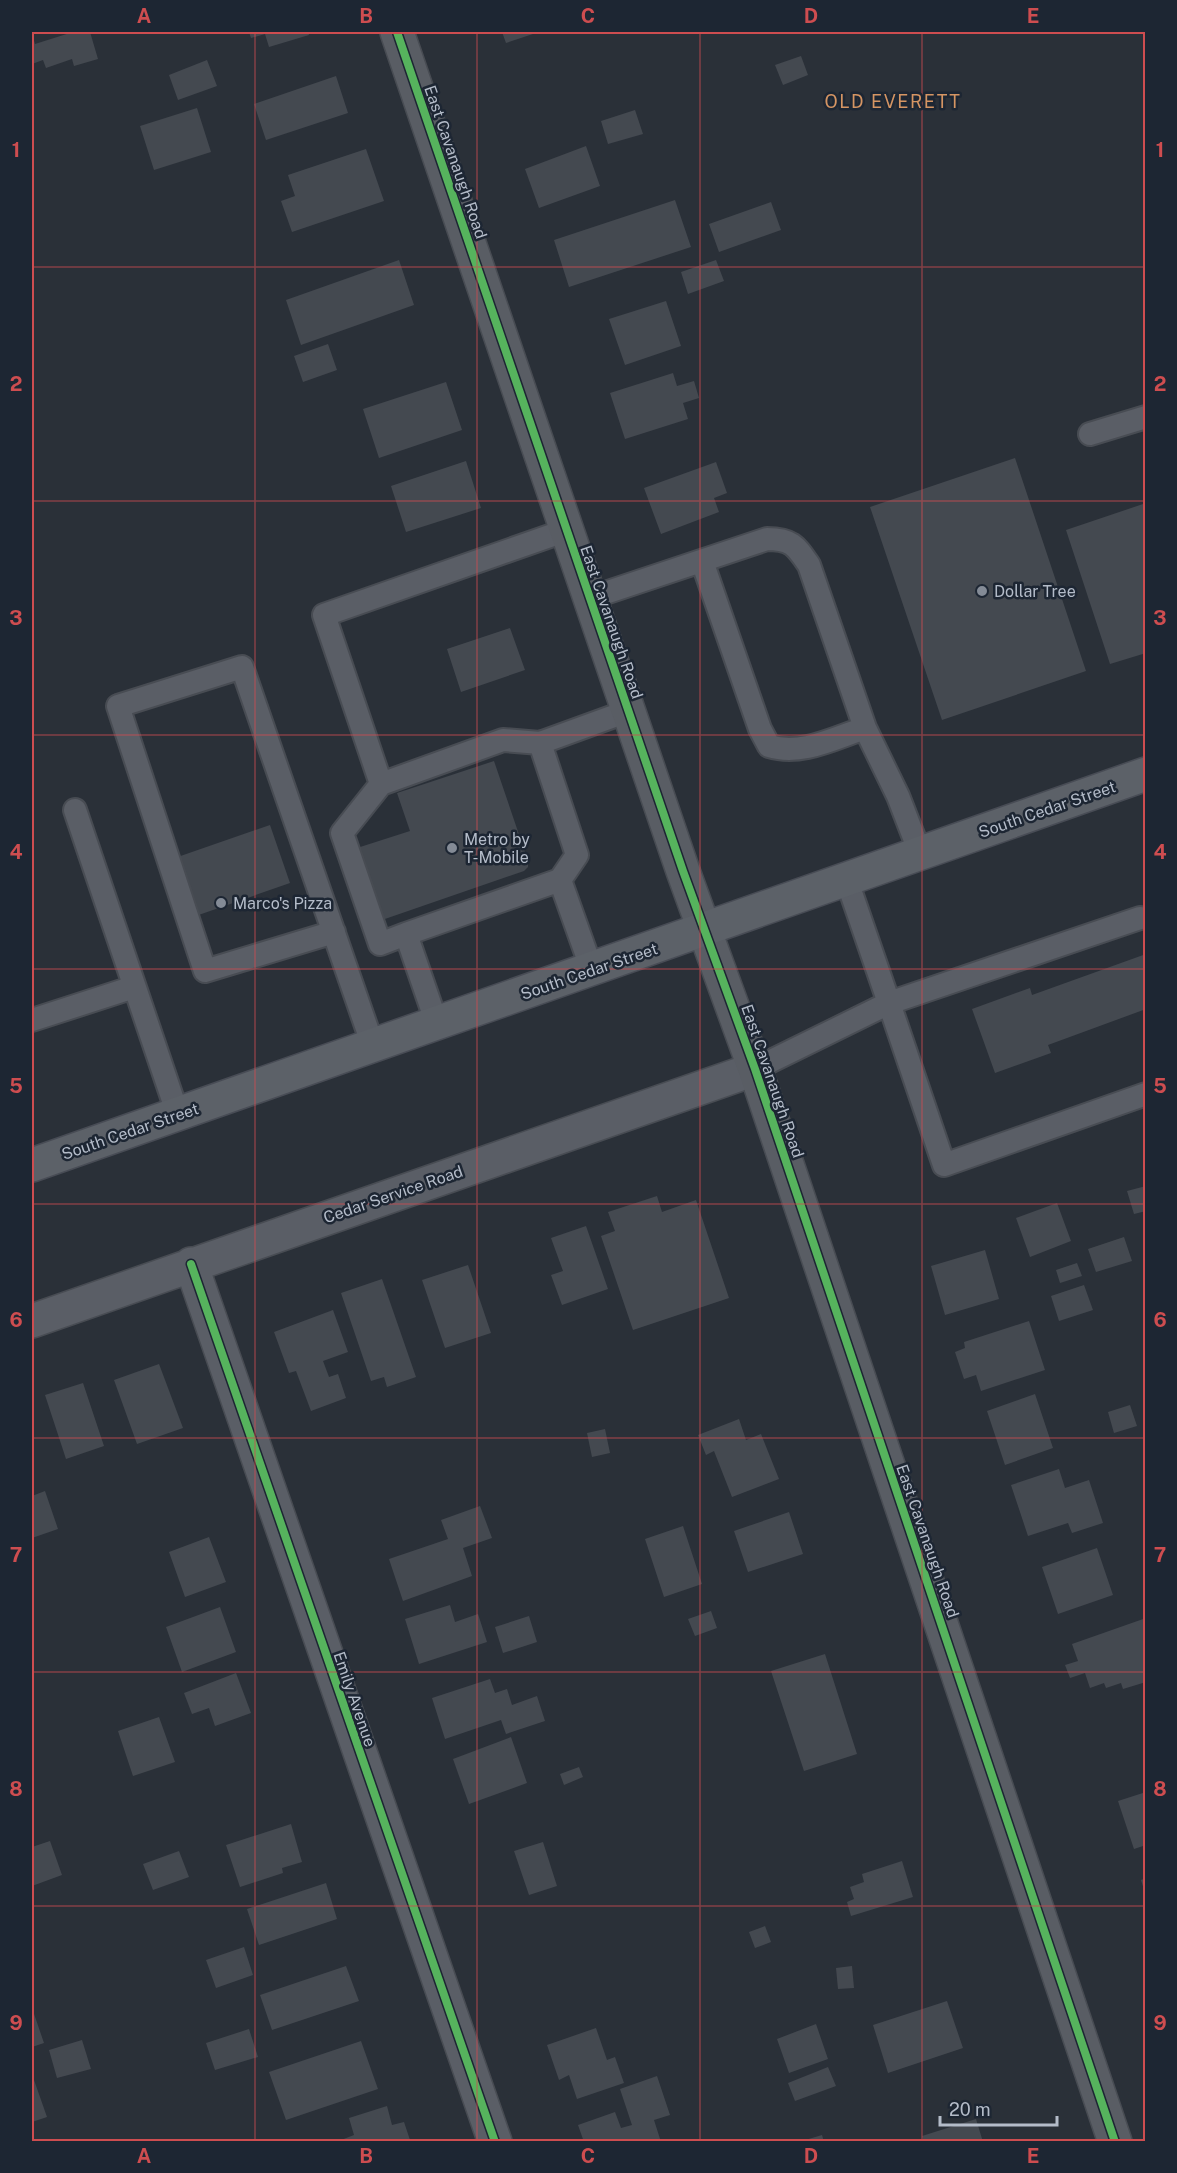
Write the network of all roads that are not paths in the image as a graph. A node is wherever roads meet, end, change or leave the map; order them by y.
1 (397, 32) edge
2 (1146, 417) edge
3 (1090, 434) dead end
4 (567, 530) junction
5 (702, 561) junction
6 (590, 598) junction
7 (628, 711) junction
8 (865, 728) junction
9 (540, 743) junction
10 (1146, 774) edge
11 (381, 784) junction
12 (75, 810) dead end
13 (920, 853) junction
14 (846, 878) junction
15 (560, 880) junction
16 (1140, 918) dead end
17 (705, 930) junction
18 (334, 932) junction
19 (406, 934) junction
20 (592, 970) junction
21 (134, 987) junction
22 (889, 1003) junction
23 (32, 1020) edge
24 (437, 1024) junction
25 (374, 1046) junction
26 (755, 1070) junction
27 (1146, 1094) edge
28 (178, 1114) junction
29 (32, 1165) edge
30 (191, 1264) junction
31 (32, 1321) edge
32 (495, 2142) edge
33 (1115, 2142) edge

1 - 4 street, East Cavanaugh Road
2 - 3 lane
4 - 6 street, East Cavanaugh Road
4 - 11 lane
5 - 6 lane
5 - 8 lane
5 - 8 lane
6 - 7 street, East Cavanaugh Road
7 - 9 lane
7 - 17 street, East Cavanaugh Road
8 - 13 lane
9 - 11 lane
9 - 15 lane
10 - 13 main road, South Cedar Street
11 - 19 lane
12 - 21 lane
13 - 14 main road, South Cedar Street
14 - 17 main road, South Cedar Street
14 - 22 lane
15 - 19 lane
15 - 20 lane
16 - 22 lane
17 - 20 main road, South Cedar Street
17 - 26 street, East Cavanaugh Road
18 - 18 lane
18 - 25 lane
19 - 24 lane
20 - 24 main road, South Cedar Street
21 - 23 lane
21 - 28 lane
22 - 26 lane
22 - 27 lane
24 - 25 main road, South Cedar Street
25 - 28 main road, South Cedar Street
26 - 30 street, Cedar Service Road
26 - 33 street, East Cavanaugh Road
28 - 29 main road, South Cedar Street
30 - 31 street, Cedar Service Road
30 - 32 street, Emily Avenue

